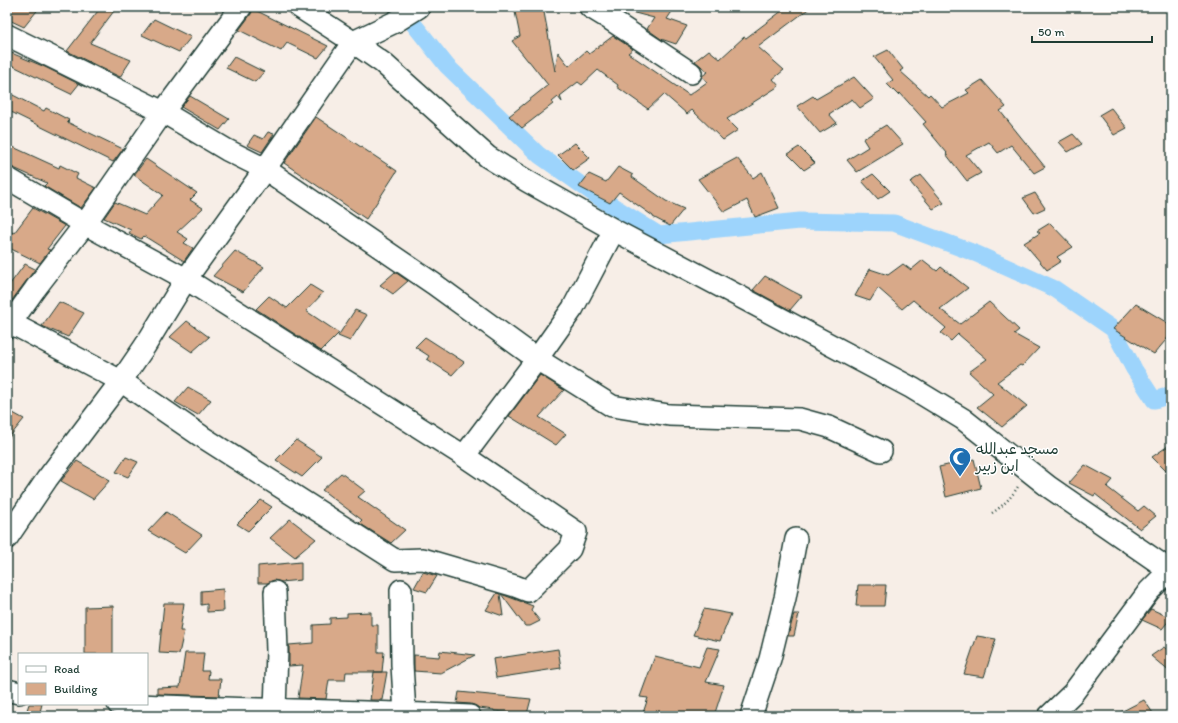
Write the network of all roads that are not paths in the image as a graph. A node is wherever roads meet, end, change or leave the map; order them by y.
1 (241, 7) edge
2 (299, 7) edge
3 (590, 7) edge
4 (417, 8) edge
5 (7, 35) edge
6 (353, 42) junction
7 (691, 73) dead end
8 (163, 112) junction
9 (265, 169) junction
10 (7, 178) edge
11 (85, 224) junction
12 (614, 230) junction
13 (186, 279) junction
14 (8, 324) edge
15 (537, 359) junction
16 (121, 381) junction
17 (881, 451) dead end
18 (464, 456) junction
19 (7, 538) edge
20 (796, 539) dead end
21 (1170, 570) edge
22 (401, 590) dead end
23 (275, 592) dead end
24 (7, 690) edge
25 (18, 694) edge
26 (121, 705) edge
27 (276, 710) junction
28 (139, 711) edge
29 (405, 712) junction
30 (245, 713) edge
31 (348, 714) edge
32 (470, 716) edge
33 (751, 716) edge
34 (1049, 716) edge

1 - 8 street
2 - 6 street
3 - 7 street
4 - 6 street
5 - 8 street
6 - 9 street
6 - 12 street
8 - 9 street
8 - 11 street
9 - 13 street
9 - 15 street
10 - 11 street
11 - 13 street
11 - 14 street
12 - 15 street
12 - 21 street
13 - 16 street
13 - 18 street
14 - 16 street
15 - 17 street
15 - 18 street
16 - 18 street
16 - 19 street
20 - 33 street
21 - 34 street
22 - 29 street
23 - 27 street
24 - 25 street
26 - 28 street
27 - 30 street
27 - 31 street
28 - 30 street
29 - 31 street
29 - 32 street

